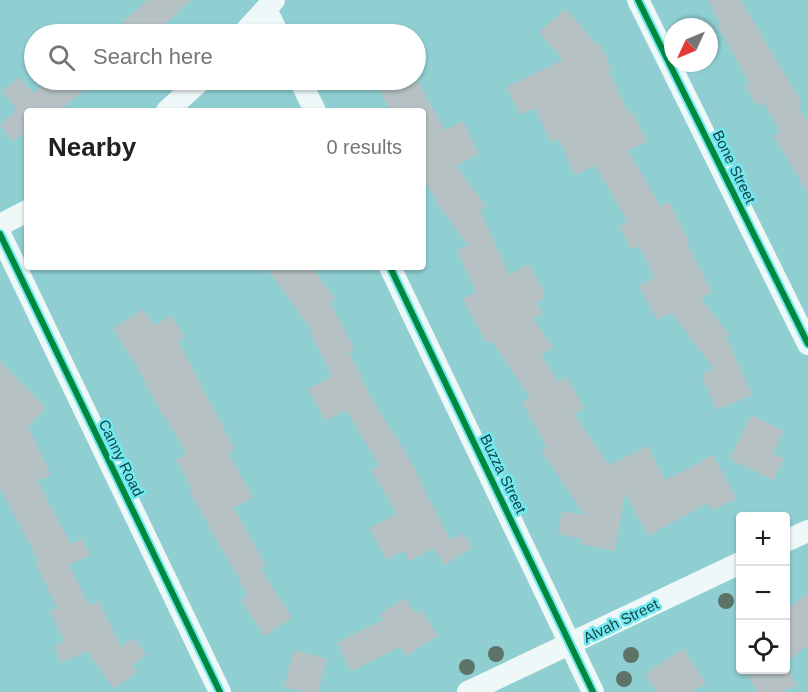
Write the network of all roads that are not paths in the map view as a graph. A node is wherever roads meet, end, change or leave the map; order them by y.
1 (638, 0) edge
2 (270, 5) edge
3 (252, 24) edge
4 (276, 24) edge
5 (190, 90) edge
6 (305, 90) edge
7 (170, 108) edge
8 (314, 108) edge
9 (24, 213) edge
10 (0, 225) edge
11 (0, 234) edge
12 (391, 270) edge
13 (808, 344) edge
14 (808, 531) edge
15 (790, 539) edge
16 (736, 565) edge
17 (572, 645) junction
18 (220, 692) edge
19 (468, 692) edge
20 (593, 692) edge

1 - 13 street, Bone Street
2 - 3 street
2 - 4 street
5 - 7 street
6 - 8 street
9 - 10 street
11 - 18 street, Canny Road
12 - 17 street, Buzza Street
14 - 15 street
16 - 17 street, Alvah Street
17 - 19 street, Alvah Street
17 - 20 street, Buzza Street

